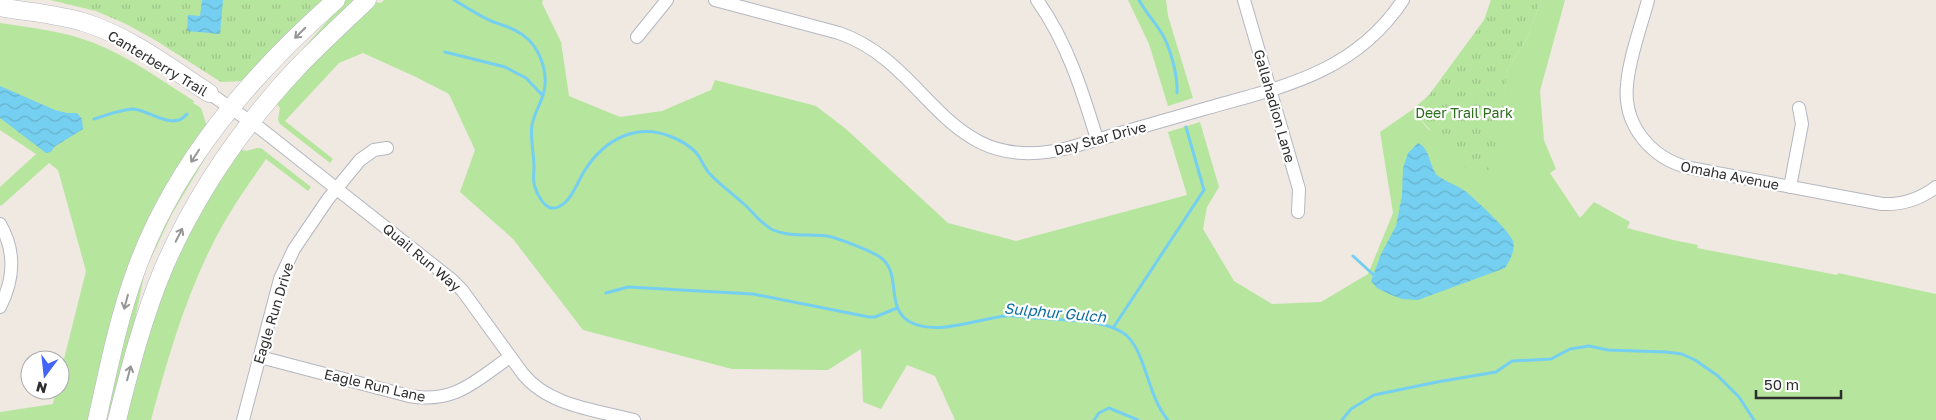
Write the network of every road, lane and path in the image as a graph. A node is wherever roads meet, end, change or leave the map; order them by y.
1 (336, 0) edge
2 (367, 0) edge
3 (667, 0) edge
4 (715, 0) edge
5 (1037, 0) edge
6 (1244, 0) edge
7 (1403, 0) edge
8 (1648, 0) edge
9 (0, 8) edge
10 (637, 37) dead end
11 (1271, 90) junction
12 (209, 92) joint
13 (230, 107) junction
14 (1798, 108) dead end
15 (251, 121) junction
16 (1097, 140) junction
17 (387, 148) dead end
18 (1790, 187) junction
19 (1936, 187) edge
20 (337, 188) junction
21 (1298, 212) dead end
22 (0, 224) edge
23 (0, 307) edge
24 (260, 357) junction
25 (510, 357) junction
26 (97, 420) edge
27 (117, 420) edge
28 (243, 420) edge
29 (634, 420) edge

1 -> 13 street
2 - 15 street
3 - 10 street
4 - 16 street, Day Star Drive
5 - 16 street
6 - 11 street, Gallahadion Lane
7 - 11 street, Day Star Drive
8 - 18 street, Omaha Avenue
9 - 12 street, Canterberry Trail
11 - 16 street, Day Star Drive
11 - 21 street, Gallahadion Lane
12 - 13 street, Canterberry Trail
13 - 15 street, Canterberry Trail
13 -> 26 street
14 - 18 street
15 - 20 street, Quail Run Way
27 -> 15 street
17 - 20 street, Eagle Run Drive
18 - 19 street, Omaha Avenue
20 - 24 street, Eagle Run Drive
20 - 25 street, Quail Run Way
22 - 23 street
24 - 25 street, Eagle Run Lane
24 - 28 street, Eagle Run Drive
25 - 29 street, Quail Run Way

